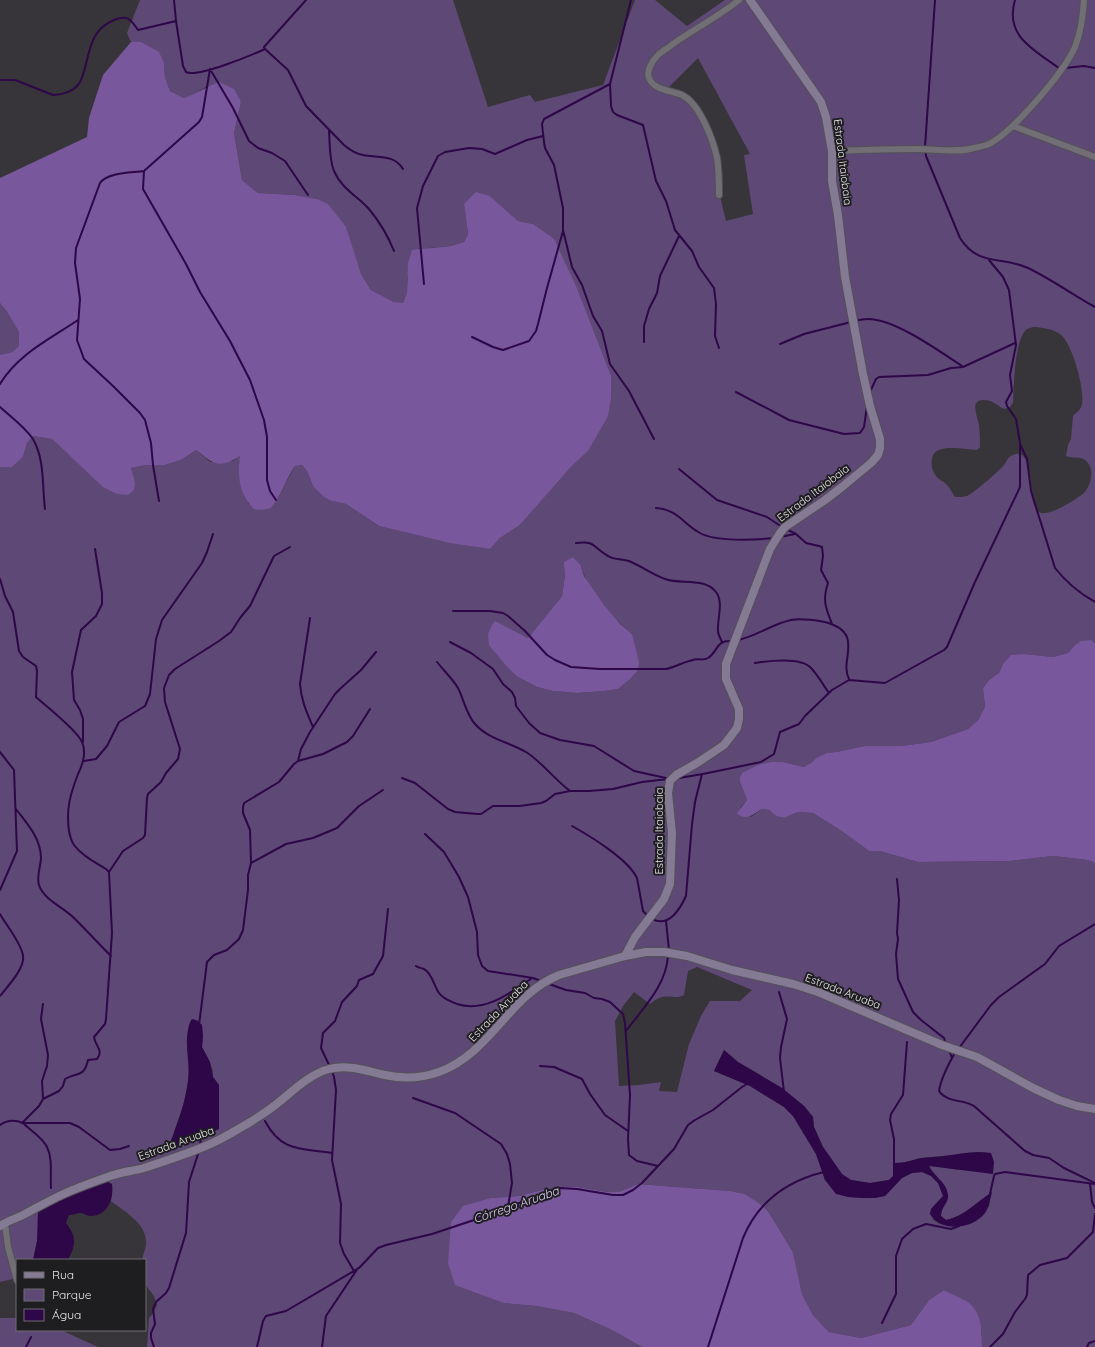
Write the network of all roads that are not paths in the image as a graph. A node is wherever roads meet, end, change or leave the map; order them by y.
1 (739, 0) edge
2 (750, 0) edge
3 (1084, 0) edge
4 (1013, 126) junction
5 (832, 151) junction
6 (1095, 157) edge
7 (719, 195) dead end
8 (625, 956) junction
9 (1095, 1110) edge
10 (2, 1224) edge
11 (16, 1276) edge

1 - 7 street
2 - 5 street, Estrada Itaiobaia
3 - 4 street
4 - 5 street
4 - 6 street
5 - 8 street, Estrada Itaiobaia
8 - 9 street, Estrada Aruaba
8 - 10 street, Estrada Aruaba
10 - 11 street

